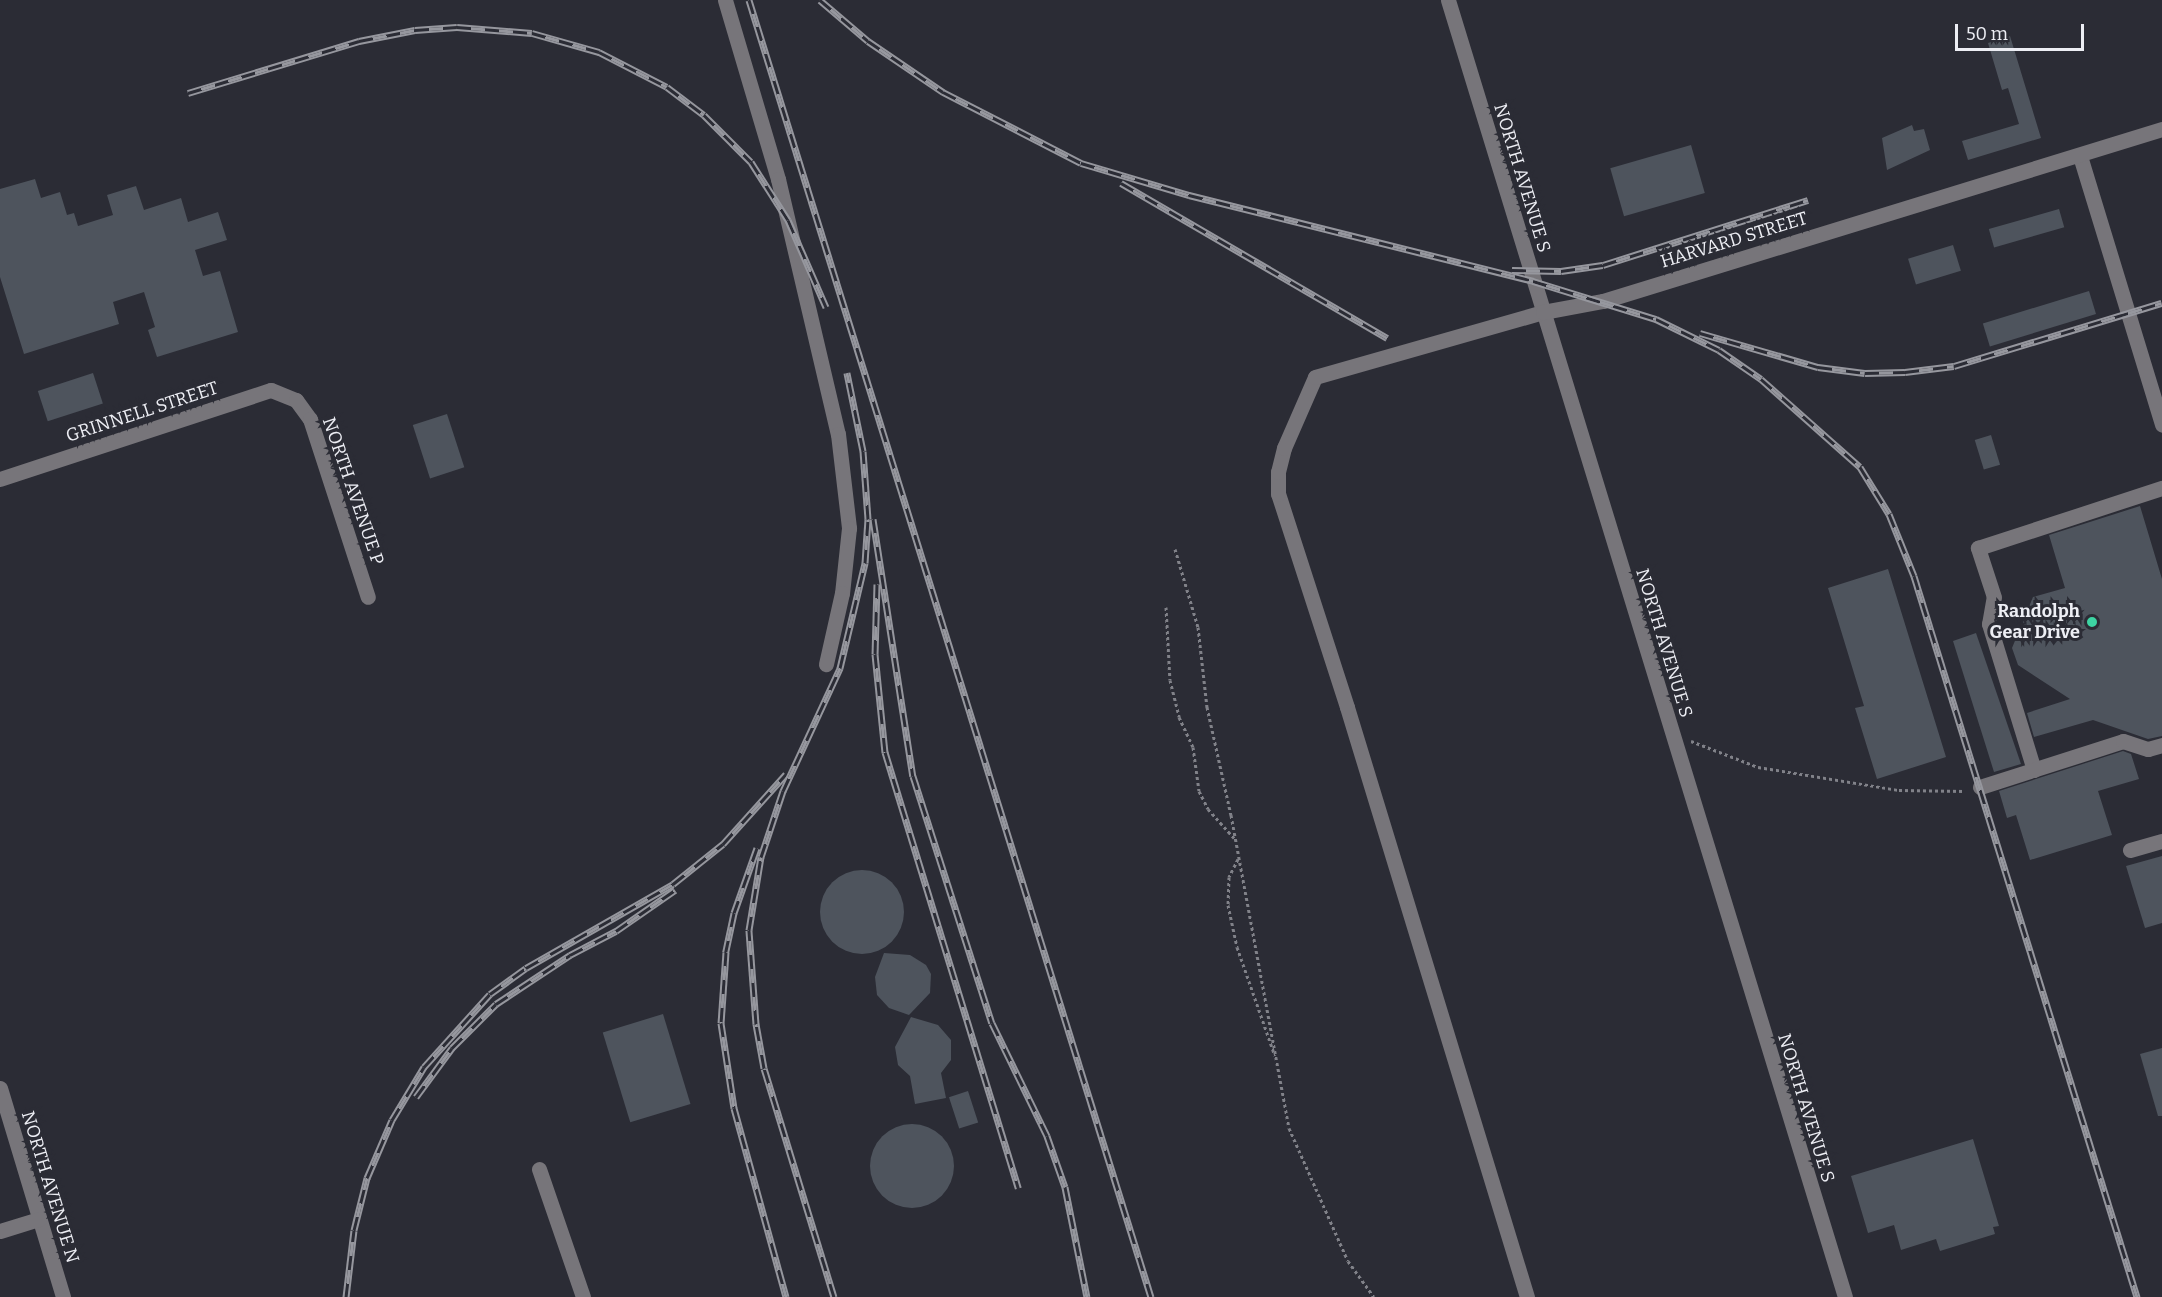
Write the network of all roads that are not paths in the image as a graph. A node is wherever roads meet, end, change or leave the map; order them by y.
1 (725, 0) edge
2 (1448, 0) edge
3 (2162, 129) edge
4 (2080, 156) junction
5 (1544, 312) junction
6 (296, 400) joint
7 (2162, 425) edge
8 (0, 479) edge
9 (2162, 488) edge
10 (368, 597) dead end
11 (826, 664) dead end
12 (2162, 745) edge
13 (2034, 770) junction
14 (1980, 787) road end
15 (2162, 841) edge
16 (2130, 850) dead end
17 (0, 1088) edge
18 (2, 1105) edge
19 (539, 1169) dead end
20 (39, 1219) junction
21 (0, 1231) edge
22 (63, 1297) edge
23 (583, 1297) edge
24 (1527, 1297) edge
25 (1845, 1297) edge

1 - 11 street
2 - 5 street, NORTH AVENUE S
3 - 4 street, HARVARD STREET
4 - 5 street, HARVARD STREET
4 - 7 street
5 - 24 street, HARVARD STREET
5 - 25 street, NORTH AVENUE S
6 - 8 street, GRINNELL STREET
6 - 10 street, NORTH AVENUE P
9 - 13 street
12 - 13 street
13 - 14 street
15 - 16 street
17 - 18 street, NORTH AVENUE N
18 - 20 street, NORTH AVENUE N
19 - 23 street
20 - 21 street
20 - 22 street, NORTH AVENUE N

